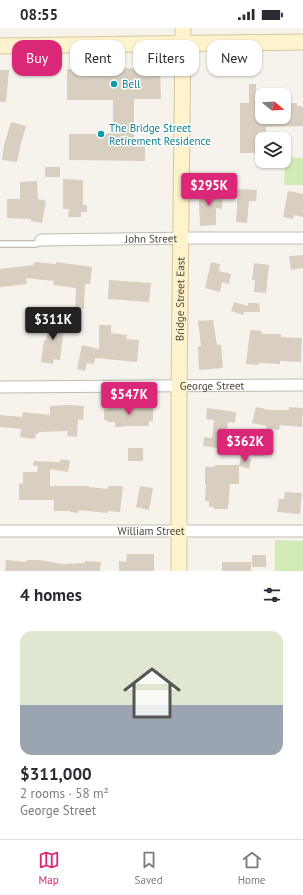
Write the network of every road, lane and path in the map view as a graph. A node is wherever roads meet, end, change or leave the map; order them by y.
1 (183, 28) edge
2 (183, 40) edge
3 (303, 42) edge
4 (199, 44) edge
5 (133, 45) edge
6 (0, 46) edge
7 (183, 76) edge
8 (181, 238) junction
9 (303, 238) edge
10 (41, 240) joint
11 (0, 244) edge
12 (303, 385) edge
13 (0, 386) edge
14 (179, 386) junction
15 (179, 531) junction
16 (303, 531) edge
17 (0, 532) edge
18 (179, 571) edge

1 - 2 street, Bridge Street East
3 - 4 street
5 - 6 street
7 - 8 street, Bridge Street East
8 - 9 street, John Street
8 - 10 street, John Street
8 - 14 street, Bridge Street East
10 - 11 lane, John Street
12 - 14 street, George Street
13 - 14 street, George Street
14 - 15 street, Bridge Street East
15 - 16 street, William Street
15 - 17 street, William Street
15 - 18 street, Bridge Street East

